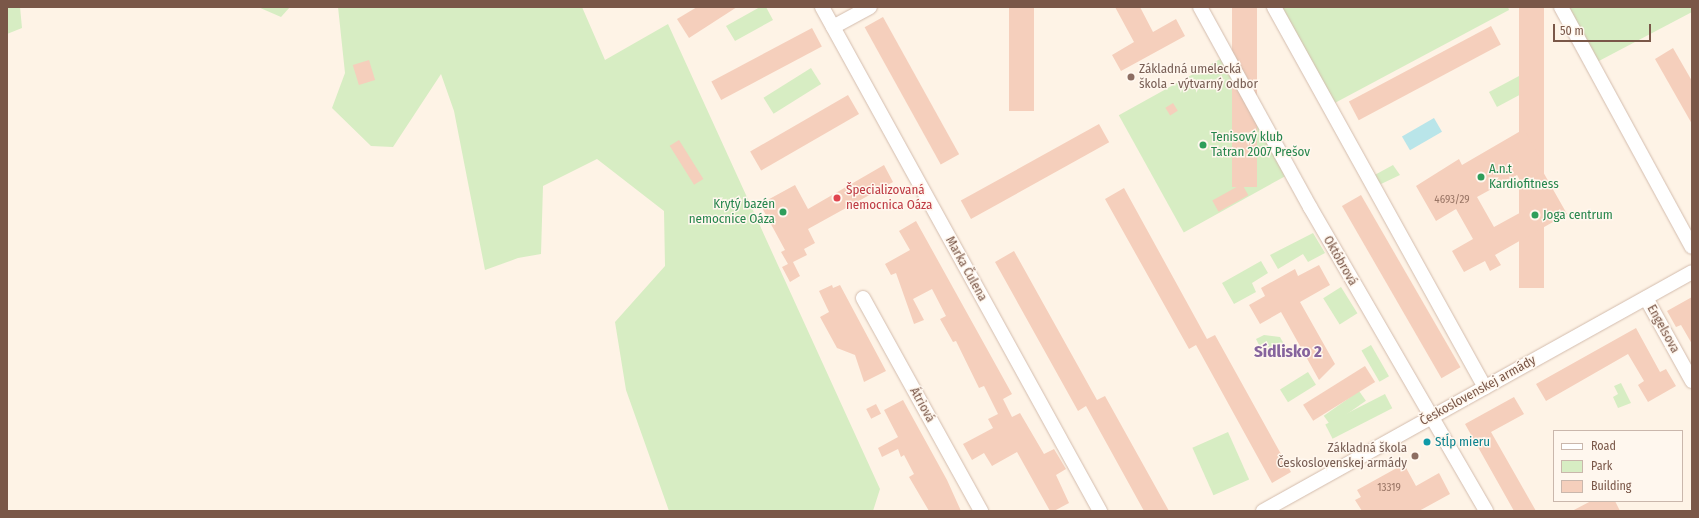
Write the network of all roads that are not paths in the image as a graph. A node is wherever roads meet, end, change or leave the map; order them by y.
1 (822, 7) edge
2 (870, 7) edge
3 (1200, 7) edge
4 (1274, 7) edge
5 (1561, 7) edge
6 (833, 27) junction
7 (1692, 247) edge
8 (1692, 272) edge
9 (863, 298) dead end
10 (1646, 298) junction
11 (1692, 381) edge
12 (1485, 387) junction
13 (1432, 416) junction
14 (981, 511) edge
15 (1100, 511) edge
16 (1263, 511) edge
17 (1486, 511) edge

1 - 6 street, Marka Čulena
2 - 6 street
3 - 13 street, Októbrová
4 - 12 street
5 - 7 street
6 - 15 street, Marka Čulena
8 - 10 street, Československej armády
9 - 14 street, Átriová
10 - 11 street, Engelsova
10 - 12 street, Československej armády
12 - 13 street, Československej armády
13 - 16 street, Československej armády
13 - 17 street, Októbrová

